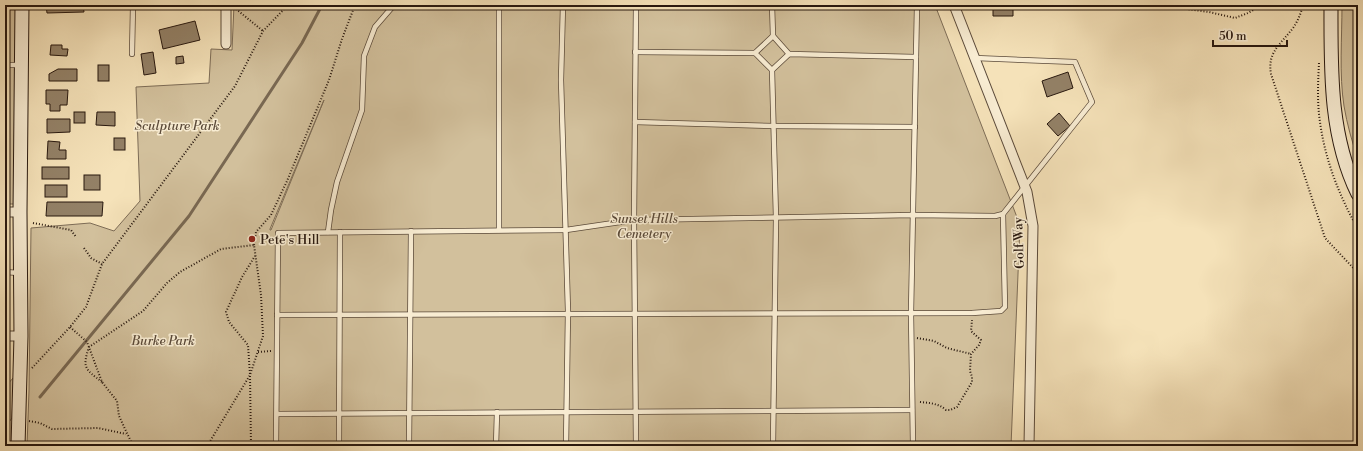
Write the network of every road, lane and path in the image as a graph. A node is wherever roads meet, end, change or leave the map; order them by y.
1 (22, 5) edge
2 (133, 5) edge
3 (226, 5) edge
4 (231, 5) edge
5 (288, 5) edge
6 (355, 5) edge
7 (394, 5) edge
8 (499, 5) edge
9 (563, 5) edge
10 (636, 5) edge
11 (772, 5) edge
12 (917, 5) edge
13 (954, 5) edge
14 (1165, 5) edge
15 (1262, 5) edge
16 (1303, 5) edge
17 (1331, 5) edge
18 (263, 31) junction
19 (773, 36) junction
20 (226, 44) dead end
21 (635, 52) junction
22 (754, 53) junction
23 (132, 54) dead end
24 (789, 54) junction
25 (916, 57) junction
26 (975, 58) junction
27 (5, 65) edge
28 (21, 65) junction
29 (772, 70) junction
30 (635, 122) junction
31 (774, 126) junction
32 (915, 127) junction
33 (1026, 187) junction
34 (1358, 194) edge
35 (5, 212) edge
36 (20, 212) junction
37 (1004, 214) junction
38 (913, 215) junction
39 (776, 218) junction
40 (634, 220) junction
41 (33, 223) dead end
42 (499, 230) junction
43 (566, 230) junction
44 (411, 231) junction
45 (328, 232) junction
46 (340, 232) junction
47 (76, 237) dead end
48 (254, 245) junction
49 (84, 248) dead end
50 (256, 255) junction
51 (102, 264) junction
52 (5, 272) edge
53 (20, 273) junction
54 (1358, 273) edge
55 (775, 313) junction
56 (912, 313) junction
57 (972, 313) junction
58 (568, 314) junction
59 (634, 314) junction
60 (278, 315) junction
61 (340, 315) junction
62 (410, 315) junction
63 (70, 327) junction
64 (5, 336) edge
65 (21, 336) junction
66 (912, 337) junction
67 (89, 347) junction
68 (258, 352) junction
69 (277, 352) junction
70 (971, 354) junction
71 (31, 369) dead end
72 (250, 375) junction
73 (102, 382) junction
74 (912, 402) junction
75 (774, 410) junction
76 (912, 410) junction
77 (635, 411) junction
78 (496, 412) junction
79 (567, 412) junction
80 (339, 413) junction
81 (410, 413) junction
82 (277, 414) junction
83 (20, 421) junction
84 (127, 434) junction
85 (209, 445) edge
86 (18, 446) edge
87 (133, 446) edge
88 (206, 446) edge
89 (251, 446) edge
90 (276, 446) edge
91 (339, 446) edge
92 (409, 446) edge
93 (496, 446) edge
94 (566, 446) edge
95 (636, 446) edge
96 (773, 446) edge
97 (913, 446) edge
98 (1029, 446) edge

1 - 28 street
2 - 23 lane
3 - 20 street
4 - 18 path
5 - 18 path
6 - 48 path
7 - 45 lane
8 - 42 lane
9 - 43 lane
10 - 21 lane
11 - 19 lane
12 - 25 lane
13 - 26 street, Golf Way
14 - 15 path
16 - 54 path
17 - 34 street
18 - 51 path
19 - 22 lane
19 - 24 lane
21 - 22 lane
21 - 30 lane
22 - 29 lane
24 - 25 lane
24 - 29 lane
25 - 32 lane
26 - 33 street, Golf Way
26 - 33 lane
27 - 28 lane
28 - 36 street
29 - 31 lane
30 - 31 lane
30 - 40 lane
31 - 32 lane
31 - 39 lane
32 - 38 lane
33 - 37 lane
33 - 98 street, Golf Way
35 - 36 street
36 - 53 street
37 - 38 lane
37 - 57 lane
38 - 39 lane
38 - 56 lane
39 - 40 lane
39 - 55 lane
40 - 43 lane
40 - 59 lane
41 - 47 path
42 - 43 lane
42 - 44 lane
43 - 58 lane
44 - 46 lane
44 - 62 lane
45 - 46 lane
45 - 60 lane
46 - 61 lane
48 - 50 path
48 - 67 path
49 - 51 path
50 - 68 path
50 - 72 path
51 - 63 path
52 - 53 lane
53 - 65 street
55 - 56 lane
55 - 59 lane
55 - 75 lane
56 - 57 lane
56 - 66 lane
57 - 70 path
58 - 59 lane
58 - 62 lane
58 - 79 lane
59 - 77 lane
60 - 61 lane
60 - 69 lane
61 - 62 lane
61 - 80 lane
62 - 81 lane
63 - 67 path
63 - 71 path
64 - 65 street
65 - 83 street
66 - 70 path
66 - 74 lane
67 - 73 path
67 - 73 path
68 - 69 path
68 - 72 path
69 - 82 lane
70 - 74 path
72 - 85 path
72 - 89 path
73 - 84 path
74 - 76 lane
75 - 76 lane
75 - 77 lane
75 - 96 lane
76 - 97 lane
77 - 79 lane
77 - 95 lane
78 - 79 lane
78 - 81 lane
78 - 93 lane
79 - 94 lane
80 - 81 lane
80 - 82 lane
80 - 91 lane
81 - 92 lane
82 - 90 lane
83 - 84 path
83 - 86 street
84 - 87 path
85 - 88 path

